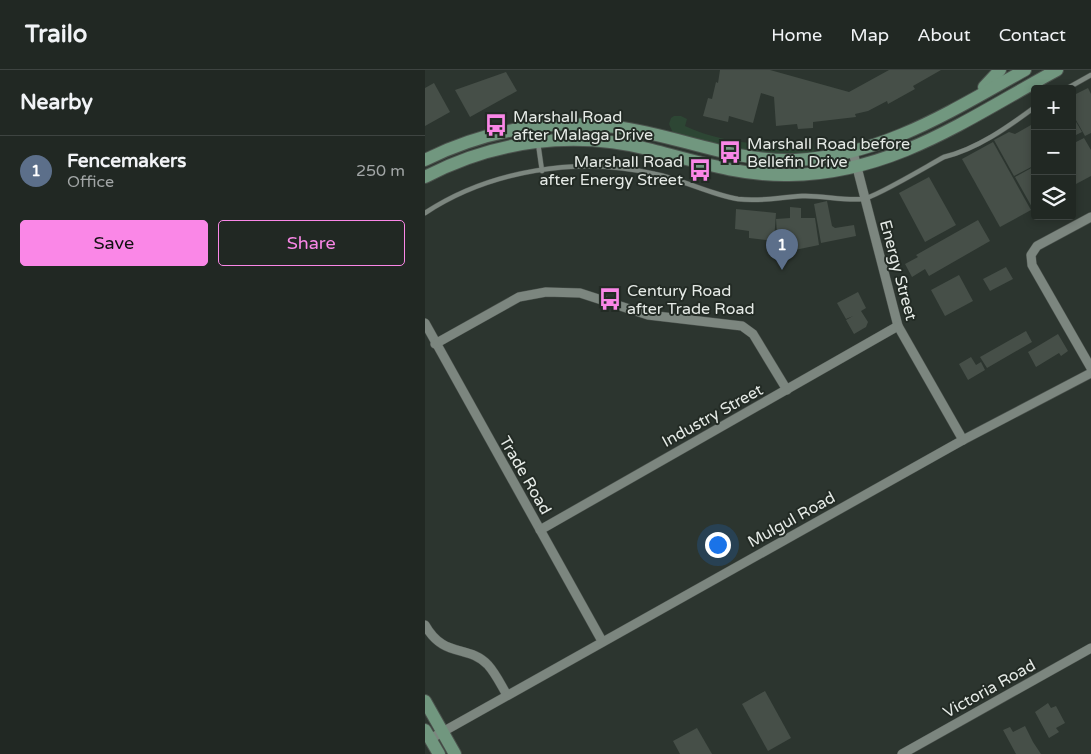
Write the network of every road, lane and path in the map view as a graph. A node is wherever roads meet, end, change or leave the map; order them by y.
1 (1000, 70) edge
2 (1025, 70) edge
3 (1057, 70) edge
4 (1011, 73) edge
5 (1091, 75) edge
6 (1033, 83) junction
7 (1073, 85) edge
8 (1020, 90) junction
9 (1031, 110) edge
10 (921, 127) junction
11 (659, 137) junction
12 (537, 141) junction
13 (654, 150) junction
14 (853, 152) junction
15 (425, 160) edge
16 (857, 166) junction
17 (542, 171) junction
18 (425, 177) edge
19 (865, 199) junction
20 (425, 213) edge
21 (1091, 217) edge
22 (425, 324) edge
23 (897, 326) junction
24 (435, 344) junction
25 (1091, 368) edge
26 (1091, 373) edge
27 (787, 390) junction
28 (963, 440) junction
29 (540, 530) junction
30 (425, 625) edge
31 (602, 641) junction
32 (1091, 648) edge
33 (507, 695) junction
34 (425, 701) edge
35 (443, 732) junction
36 (428, 734) edge
37 (439, 754) edge
38 (455, 754) edge
39 (902, 754) edge

1 - 10 main road
2 - 4 main road
2 - 6 main road
3 - 6 main road
4 - 8 main road
4 - 10 main road
5 - 7 lane
6 - 8 main road
8 - 16 main road
9 - 19 lane
10 - 14 main road
11 - 13 main road
11 - 14 main road
11 - 15 main road
12 - 13 main road
12 - 17 lane
12 - 18 main road
13 - 16 main road
14 - 16 street, Energy Street
16 - 19 street, Energy Street
17 - 19 lane
17 - 20 lane
19 - 23 street, Energy Street
21 - 25 street
22 - 24 street, Trade Road
23 - 27 street, Industry Street
23 - 28 street, Energy Street
24 - 27 street
24 - 29 street, Trade Road
26 - 28 street, Mulgul Road
27 - 29 street, Industry Street
28 - 31 street, Mulgul Road
29 - 31 street, Trade Road
30 - 33 street
31 - 33 street, Mulgul Road
32 - 39 street, Victoria Road
33 - 35 street, Mulgul Road
34 - 35 main road
35 - 36 street, Mulgul Road
35 - 38 main road
36 - 37 main road

